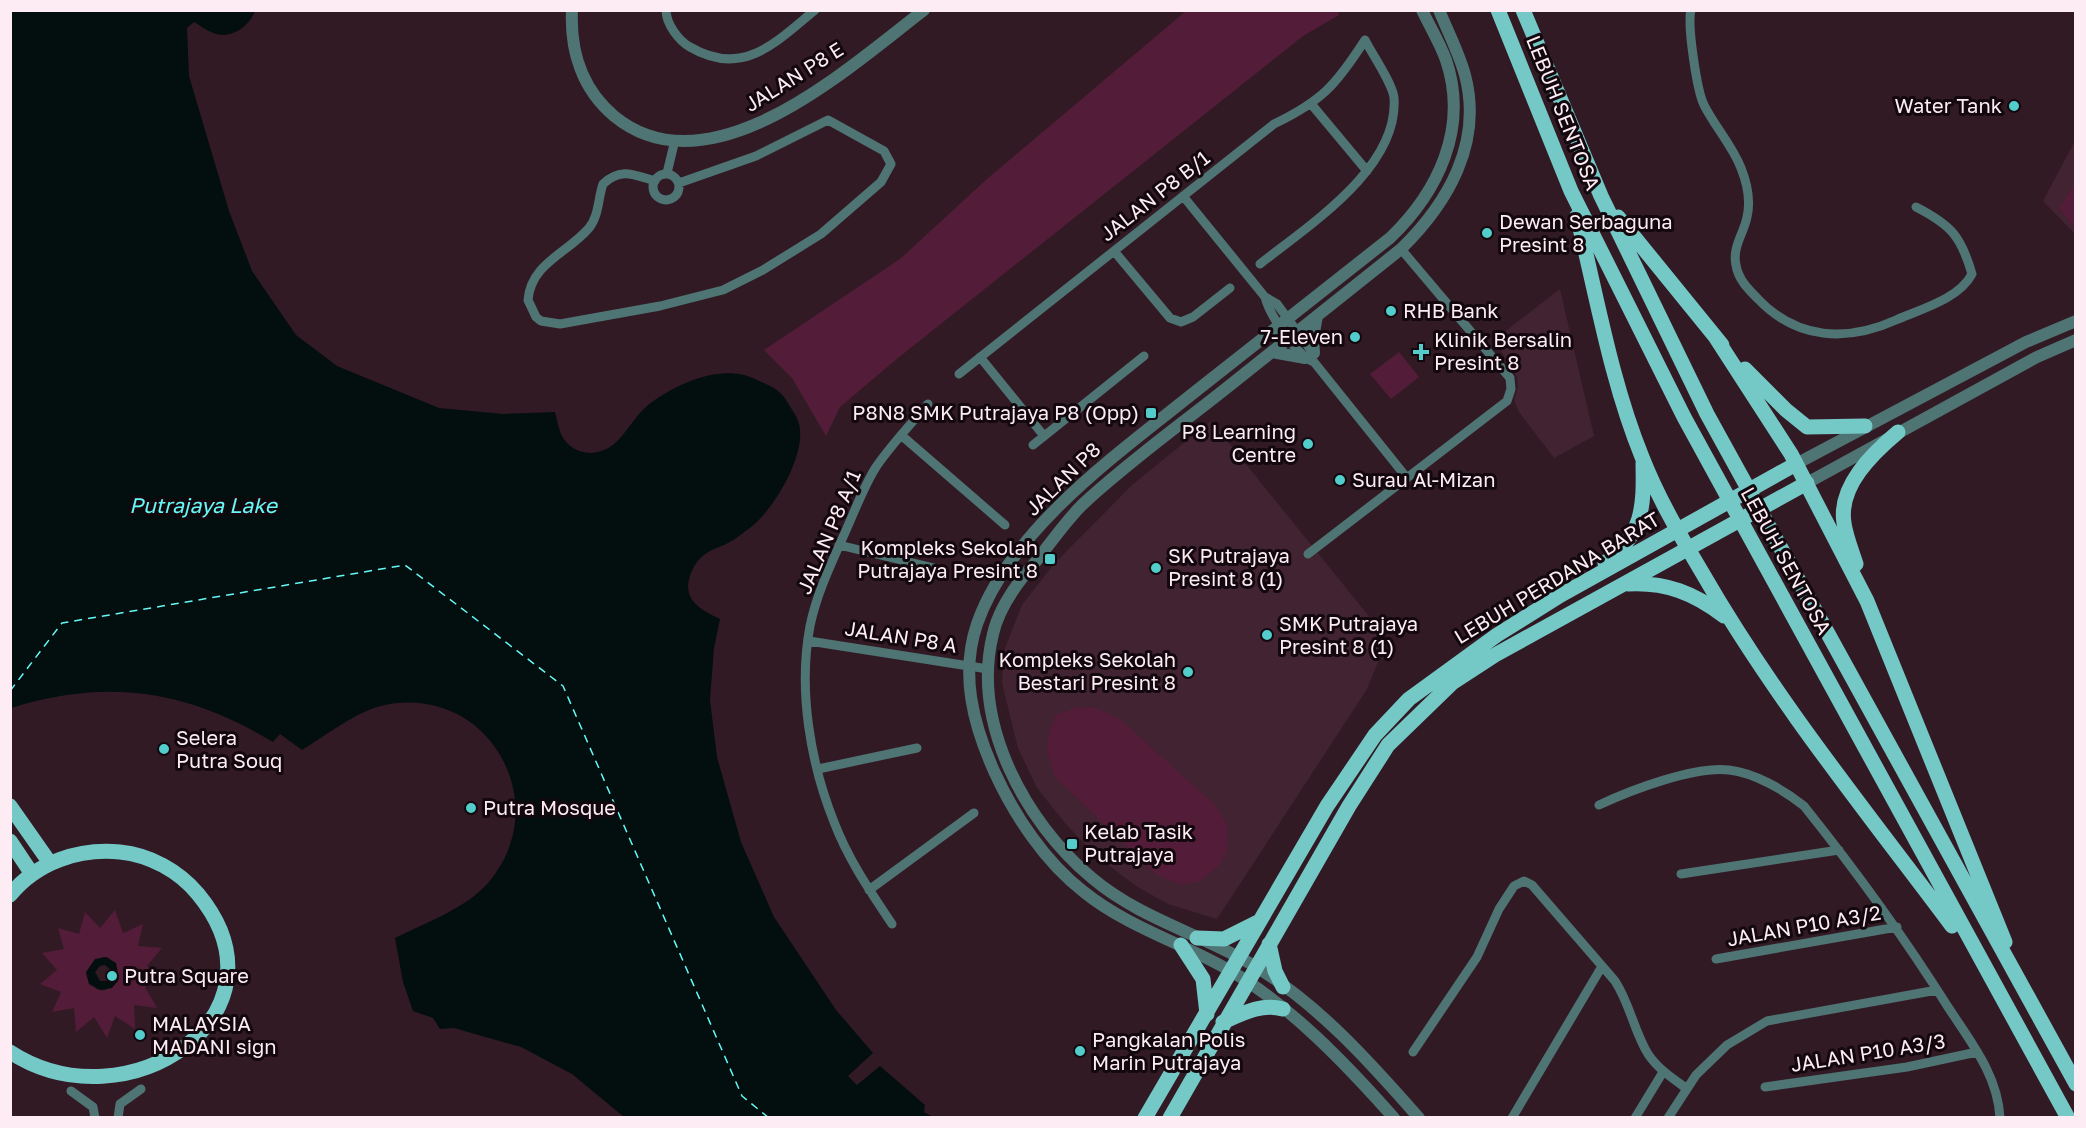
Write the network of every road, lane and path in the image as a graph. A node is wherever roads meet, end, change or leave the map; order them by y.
1 (572, 10) edge
2 (666, 10) edge
3 (814, 10) edge
4 (924, 10) edge
5 (1422, 10) edge
6 (1439, 10) edge
7 (1498, 10) edge
8 (1523, 10) edge
9 (1691, 10) edge
10 (1312, 105) junction
11 (675, 140) junction
12 (1367, 171) junction
13 (668, 174) junction
14 (655, 181) junction
15 (679, 183) junction
16 (1571, 191) junction
17 (1183, 196) junction
18 (1601, 196) junction
19 (1916, 207) dead end
20 (1401, 249) junction
21 (1114, 250) junction
22 (1260, 264) dead end
23 (1230, 288) dead end
24 (1317, 316) junction
25 (1283, 321) junction
26 (2076, 321) edge
27 (1294, 334) junction
28 (1716, 338) junction
29 (2076, 340) edge
30 (1272, 352) junction
31 (1144, 356) dead end
32 (980, 357) junction
33 (1311, 358) junction
34 (959, 374) dead end
35 (928, 404) dead end
36 (1865, 426) junction
37 (1898, 432) junction
38 (902, 435) junction
39 (1044, 436) junction
40 (1033, 445) dead end
41 (1642, 458) junction
42 (1791, 467) junction
43 (1407, 478) junction
44 (1801, 486) junction
45 (1005, 525) dead end
46 (1679, 531) junction
47 (839, 545) junction
48 (1688, 549) junction
49 (1308, 554) dead end
50 (934, 568) dead end
51 (1624, 584) junction
52 (1561, 595) junction
53 (1867, 601) junction
54 (1729, 619) junction
55 (809, 640) junction
56 (971, 666) junction
57 (988, 669) junction
58 (917, 748) dead end
59 (818, 769) junction
60 (1599, 805) dead end
61 (10, 806) edge
62 (974, 813) dead end
63 (10, 841) edge
64 (1839, 850) junction
65 (50, 863) junction
66 (32, 874) junction
67 (1681, 874) dead end
68 (869, 890) junction
69 (10, 895) edge
70 (1260, 921) junction
71 (892, 924) dead end
72 (1897, 927) junction
73 (1197, 938) junction
74 (1269, 944) junction
75 (1181, 945) junction
76 (1240, 958) junction
77 (1716, 959) dead end
78 (1256, 967) junction
79 (1601, 968) junction
80 (1985, 969) junction
81 (1232, 971) junction
82 (1247, 983) junction
83 (1283, 987) junction
84 (1937, 990) junction
85 (2032, 1008) junction
86 (1283, 1009) junction
87 (1207, 1014) junction
88 (1223, 1022) junction
89 (10, 1052) edge
90 (1413, 1052) dead end
91 (1977, 1052) junction
92 (183, 1066) dead end
93 (1663, 1072) junction
94 (2076, 1084) edge
95 (148, 1086) joint
96 (1765, 1087) dead end
97 (1686, 1088) junction
98 (71, 1091) junction
99 (95, 1118) edge
100 (118, 1118) edge
101 (1145, 1118) edge
102 (1170, 1118) edge
103 (1394, 1118) edge
104 (1419, 1118) edge
105 (1512, 1118) edge
106 (1635, 1118) edge
107 (1668, 1118) edge
108 (2000, 1118) edge
109 (2068, 1118) edge

1 - 11 street, JALAN P8 E
2 - 3 street
4 - 11 street, JALAN P8 E
5 - 25 street, JALAN P8
6 - 20 street, JALAN P8
7 - 16 main road, LEBUH SENTOSA
8 - 18 main road, LEBUH SENTOSA
9 - 19 street
10 - 12 street
10 - 12 street, JALAN P8 B/1
10 - 17 street, JALAN P8 B/1
11 - 13 street
12 - 22 street
13 - 14 street
13 - 15 street
14 - 15 street
14 - 15 street
16 - 41 main road
16 - 80 main road, LEBUH SENTOSA
17 - 21 street, JALAN P8 B/1
17 - 25 street
18 - 28 main road
18 - 85 main road, LEBUH SENTOSA
20 - 24 street, JALAN P8
20 - 43 street
21 - 23 street
21 - 32 street, JALAN P8 B/1
24 - 27 street, JALAN P8
24 - 33 street
25 - 27 street
25 - 56 street, JALAN P8
26 - 36 street, LEBUH PERDANA BARAT
27 - 30 street, JALAN P8
27 - 33 street
28 - 36 main road
28 - 42 main road
29 - 37 street, LEBUH PERDANA BARAT
30 - 33 street
30 - 57 street, JALAN P8
31 - 39 street
32 - 34 street, JALAN P8 B/1
32 - 39 street
33 - 43 street
35 - 38 street, JALAN P8 A/1
36 - 42 street, LEBUH PERDANA BARAT
37 - 44 street, LEBUH PERDANA BARAT
37 - 53 main road
38 - 45 street
38 - 47 street, JALAN P8 A/1
39 - 40 street
41 - 46 main road
41 - 52 main road
42 - 44 main road
42 - 46 main road, LEBUH PERDANA BARAT
43 - 49 street
44 - 48 main road, LEBUH PERDANA BARAT
44 - 53 main road
46 - 48 main road
46 - 52 main road, LEBUH PERDANA BARAT
47 - 50 street
47 - 55 street, JALAN P8 A/1
48 - 51 main road, LEBUH PERDANA BARAT
48 - 54 main road
51 - 54 main road
51 - 74 main road, LEBUH PERDANA BARAT
52 - 70 main road, LEBUH PERDANA BARAT
53 - 85 main road
54 - 80 main road
55 - 56 street, JALAN P8 A
55 - 59 street, JALAN P8 A/1
56 - 57 street, JALAN P8 A
56 - 75 street, JALAN P8
57 - 73 street, JALAN P8
58 - 59 street
59 - 68 street, JALAN P8 A/1
60 - 64 street
61 - 65 main road
62 - 68 street
63 - 66 main road
64 - 67 street
64 - 72 street
65 - 66 main road
65 - 92 main road
66 - 69 main road
68 - 71 street, JALAN P8 A/1
70 - 73 main road
70 - 76 main road, LEBUH PERDANA BARAT
72 - 77 street, JALAN P10 A3/2
72 - 84 street
73 - 76 street, JALAN P8
74 - 78 main road, LEBUH PERDANA BARAT
74 - 83 main road
75 - 81 street, JALAN P8
75 - 87 main road
76 - 78 street, JALAN P8
76 - 81 main road, LEBUH PERDANA BARAT
78 - 82 main road, LEBUH PERDANA BARAT
78 - 83 street, JALAN P8
79 - 90 street
79 - 93 street
79 - 105 street
80 - 109 main road, LEBUH SENTOSA
81 - 82 street, JALAN P8
81 - 87 main road, LEBUH PERDANA BARAT
82 - 86 street, JALAN P8
82 - 88 main road, LEBUH PERDANA BARAT
83 - 104 street, JALAN P8
84 - 91 street
84 - 97 street
85 - 94 main road, LEBUH SENTOSA
86 - 88 main road
86 - 103 street, JALAN P8
87 - 101 main road, LEBUH PERDANA BARAT
88 - 102 main road, LEBUH PERDANA BARAT
89 - 98 main road
91 - 96 street, JALAN P10 A3/3
91 - 108 street
93 - 97 street
93 - 106 street
95 - 98 main road
95 - 100 street
97 - 107 street
98 - 99 street

